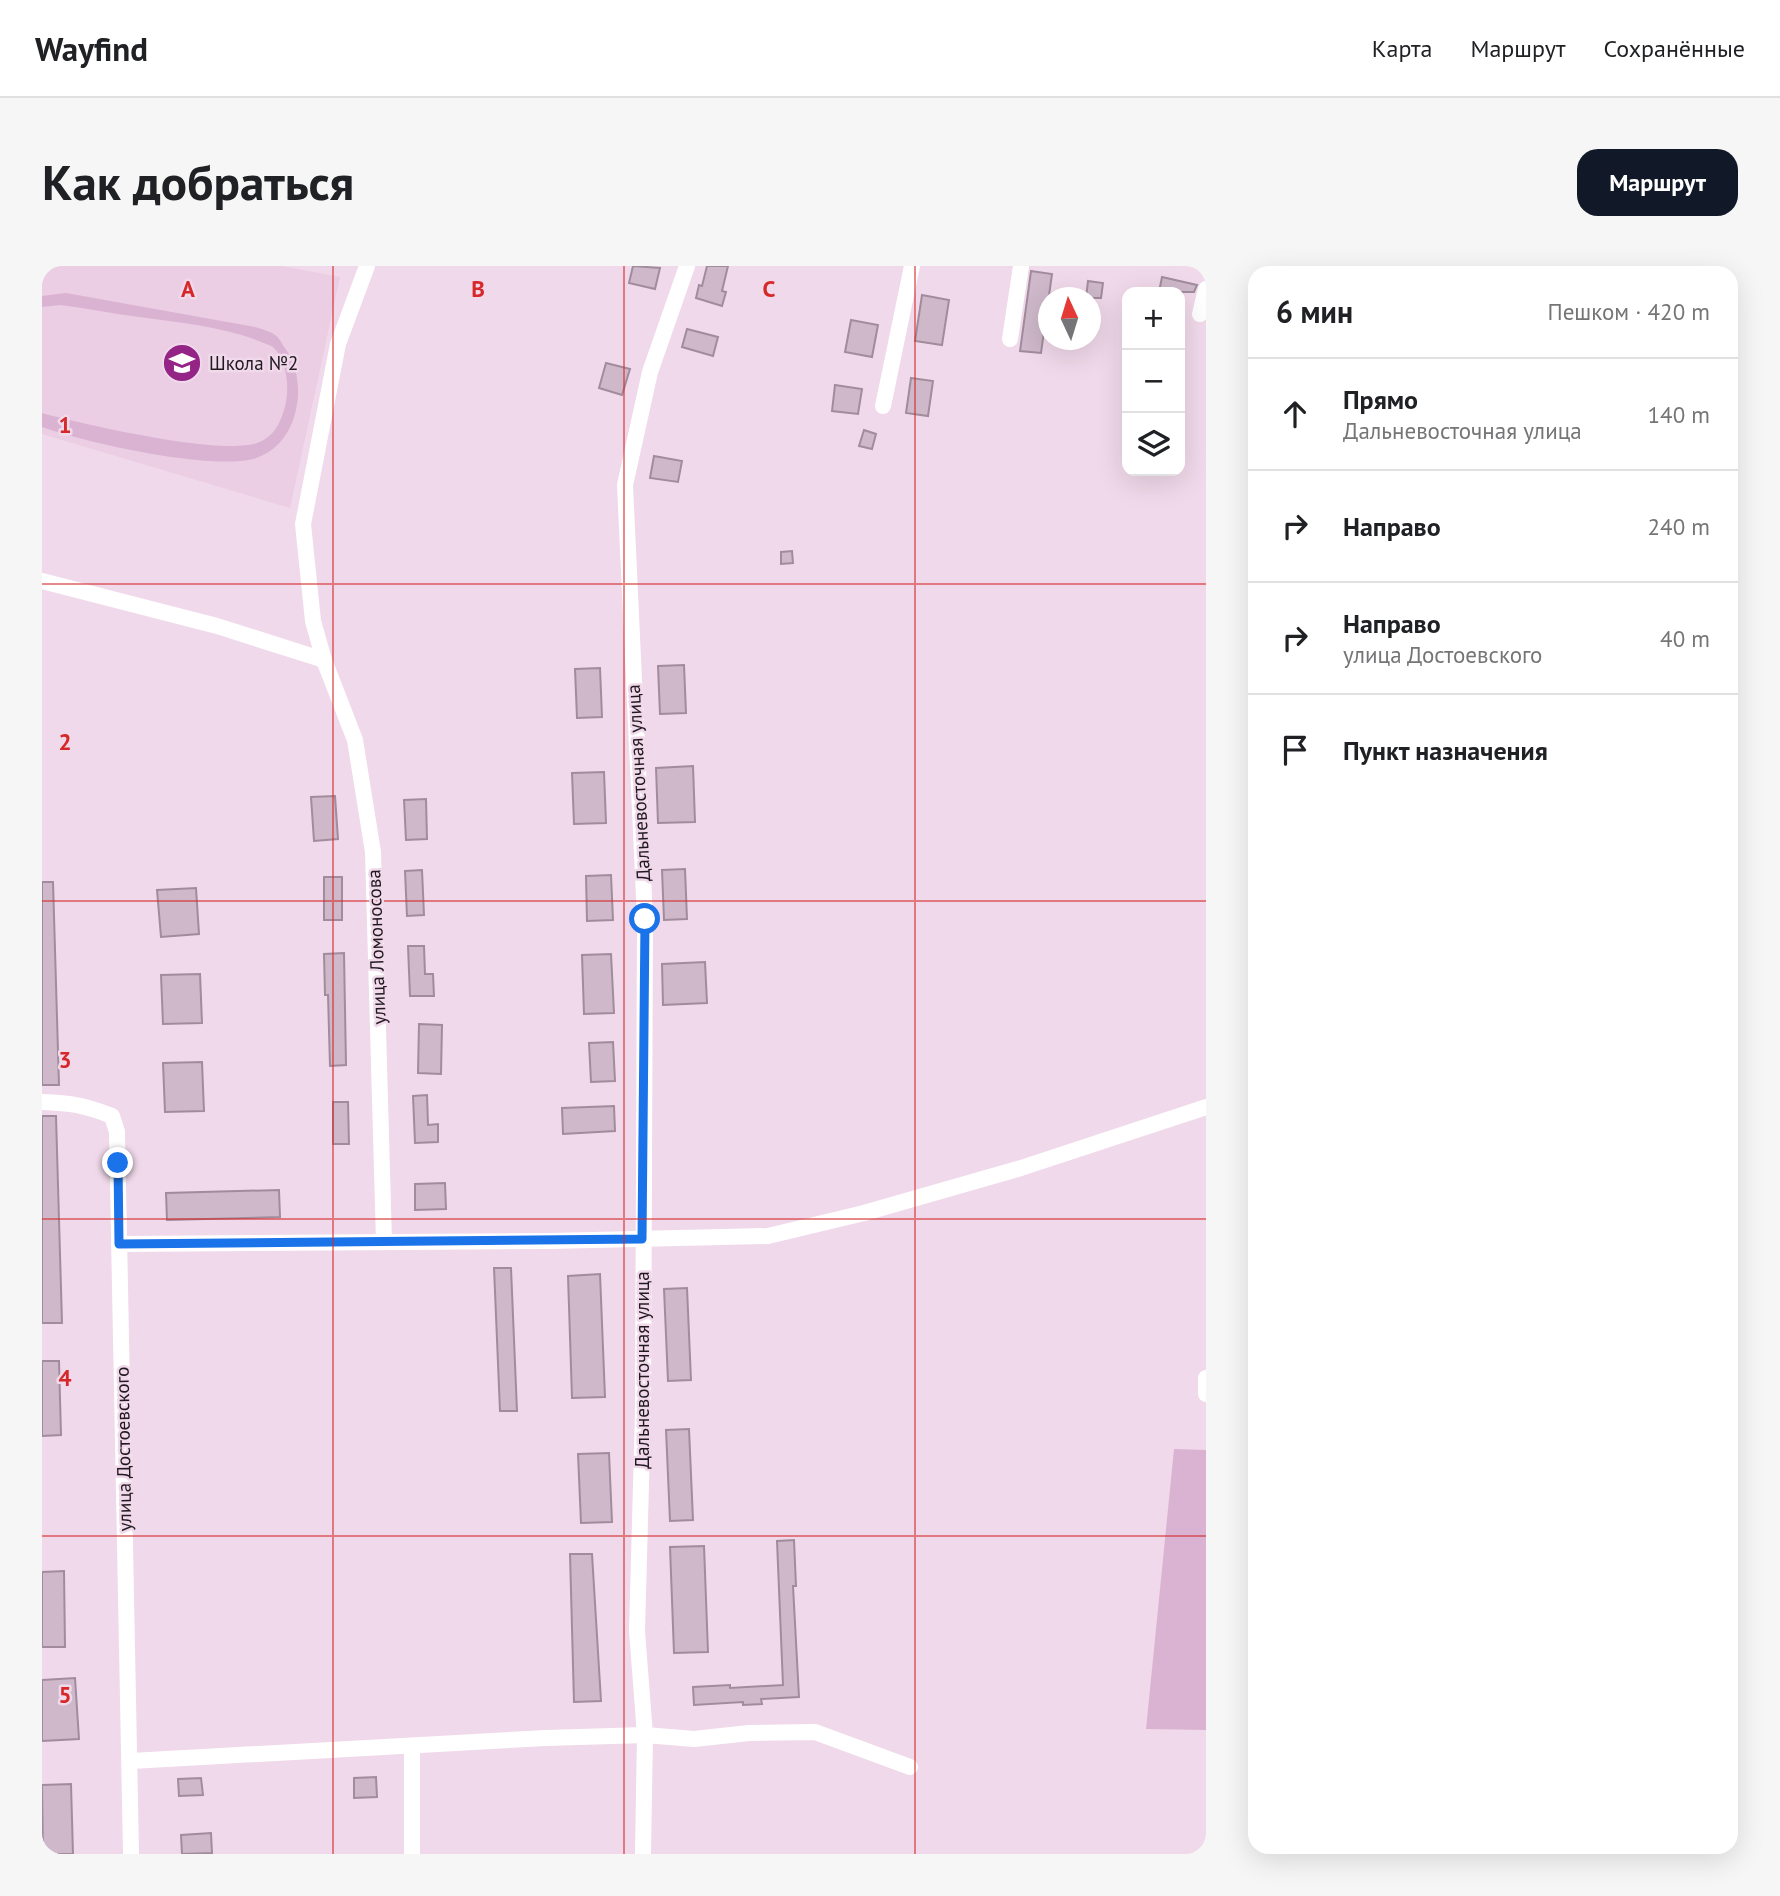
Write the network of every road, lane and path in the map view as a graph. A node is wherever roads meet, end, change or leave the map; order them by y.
1 (367, 266) edge
2 (687, 266) edge
3 (912, 266) edge
4 (1021, 266) edge
5 (1206, 289) edge
6 (1200, 314) dead end
7 (1010, 339) dead end
8 (883, 407) dead end
9 (42, 581) edge
10 (324, 660) junction
11 (42, 1102) edge
12 (1206, 1107) edge
13 (642, 1239) junction
14 (384, 1241) junction
15 (119, 1244) junction
16 (1206, 1378) edge
17 (1206, 1394) edge
18 (645, 1735) junction
19 (412, 1747) junction
20 (131, 1762) junction
21 (910, 1767) dead end
22 (131, 1854) edge
23 (412, 1854) edge
24 (643, 1854) edge

1 - 10 street, улица Ломоносова
2 - 13 street, Дальневосточная улица
3 - 8 street
4 - 7 street
5 - 6 street
9 - 10 street
10 - 14 street, улица Ломоносова
11 - 15 street, улица Достоевского
12 - 13 street
13 - 14 street
13 - 18 street, Дальневосточная улица
14 - 15 street
15 - 20 street, улица Достоевского
16 - 17 street
18 - 19 street
18 - 21 street
18 - 24 street, Дальневосточная улица
19 - 20 street
19 - 23 street
20 - 22 street, улица Достоевского

